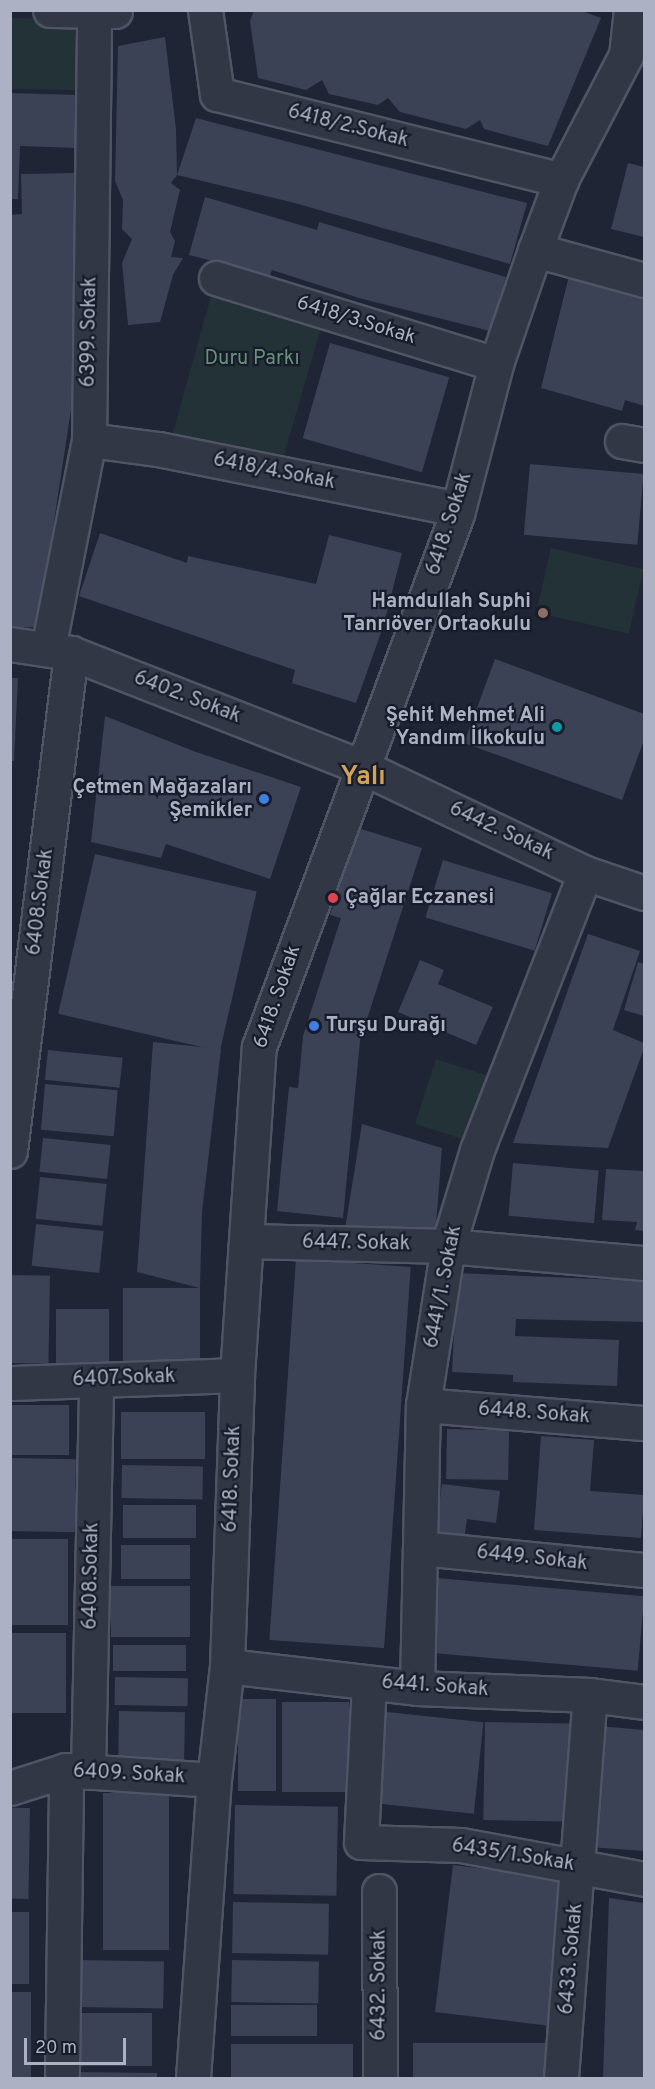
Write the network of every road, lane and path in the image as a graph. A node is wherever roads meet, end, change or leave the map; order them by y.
1 (50, 10) edge
2 (116, 10) edge
3 (205, 10) edge
4 (631, 10) edge
5 (94, 11) edge
6 (635, 57) edge
7 (561, 180) junction
8 (535, 250) junction
9 (216, 278) dead end
10 (645, 280) edge
11 (496, 364) junction
12 (88, 441) junction
13 (458, 509) junction
14 (10, 644) edge
15 (59, 651) junction
16 (360, 766) junction
17 (585, 873) junction
18 (642, 885) edge
19 (10, 1151) edge
20 (248, 1241) junction
21 (448, 1246) junction
22 (645, 1263) edge
23 (237, 1375) junction
24 (96, 1380) junction
25 (10, 1383) edge
26 (423, 1405) junction
27 (645, 1423) edge
28 (420, 1548) junction
29 (645, 1570) edge
30 (226, 1666) junction
31 (369, 1683) junction
32 (417, 1688) junction
33 (590, 1695) junction
34 (645, 1702) edge
35 (77, 1771) junction
36 (214, 1780) junction
37 (10, 1788) edge
38 (580, 1867) junction
39 (645, 1879) edge
40 (379, 1892) dead end
41 (62, 2072) dead end
42 (193, 2079) edge
43 (380, 2079) edge
44 (561, 2079) edge

1 - 5 street
2 - 5 street
3 - 7 street, 6418/2.Sokak
4 - 6 street, 6418. Sokak
5 - 12 street, 6399. Sokak
6 - 7 street, 6418. Sokak
7 - 8 street, 6418. Sokak
8 - 10 street
8 - 11 street, 6418. Sokak
9 - 11 street, 6418/3.Sokak
11 - 13 street, 6418. Sokak
12 - 13 street, 6418/4.Sokak
12 - 15 street, 6399. Sokak
13 - 16 street, 6418. Sokak
14 - 15 street, 6402. Sokak
15 - 16 street, 6402. Sokak
15 - 19 street, 6408.Sokak
16 - 17 street, 6442. Sokak
16 - 20 street, 6418. Sokak
17 - 18 street, 6442. Sokak
17 - 21 street, 6441/1. Sokak
20 - 21 street, 6447. Sokak
20 - 23 street, 6418. Sokak
21 - 22 street, 6447. Sokak
21 - 26 street, 6441/1. Sokak
23 - 24 street, 6407.Sokak
23 - 30 street, 6418. Sokak
24 - 25 street, 6407.Sokak
24 - 35 street, 6408.Sokak
26 - 27 street, 6448. Sokak
26 - 28 street, 6441/1. Sokak
28 - 29 street, 6449. Sokak
28 - 32 street, 6441/1. Sokak
30 - 31 street, 6441. Sokak
30 - 36 street, 6418. Sokak
31 - 32 street, 6441. Sokak
31 - 38 street, 6435/1.Sokak
32 - 33 street, 6441. Sokak
33 - 34 street, 6441. Sokak
33 - 38 street, 6433. Sokak
35 - 36 street, 6409. Sokak
35 - 37 street, 6409. Sokak
35 - 41 street, 6408.Sokak
36 - 42 street, 6418. Sokak
38 - 39 street, 6435/1.Sokak
38 - 44 street, 6433. Sokak
40 - 43 street, 6432. Sokak

